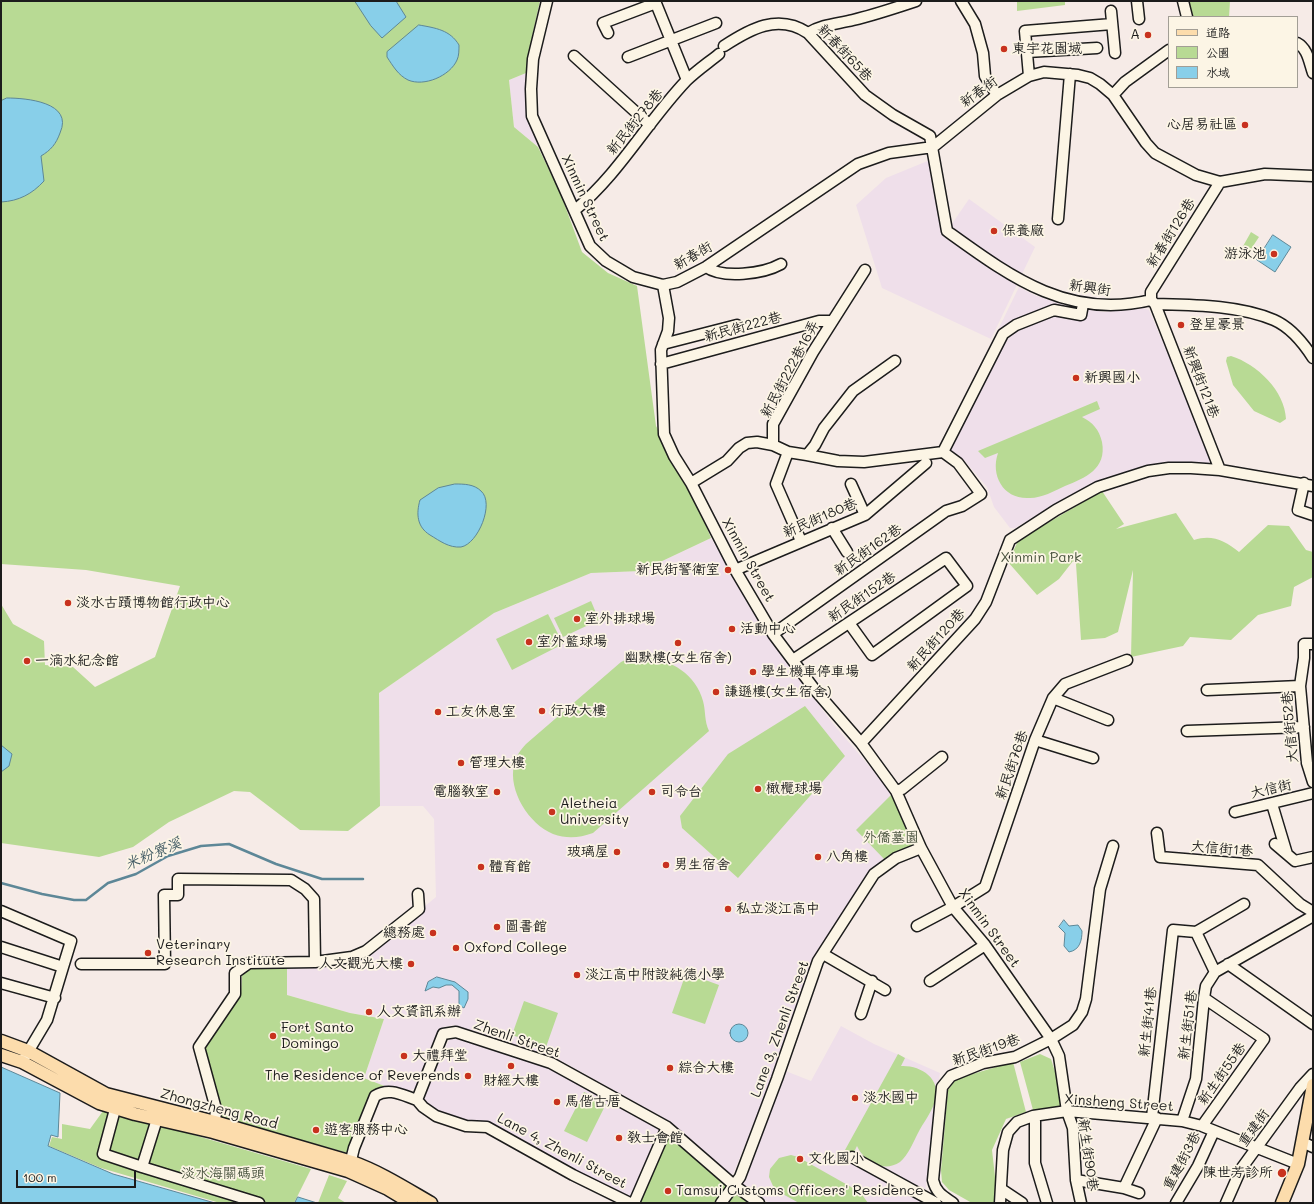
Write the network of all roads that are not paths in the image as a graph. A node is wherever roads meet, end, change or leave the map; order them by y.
1 (547, 1) edge
2 (916, 1) edge
3 (961, 1) edge
4 (1137, 1) edge
5 (1183, 1) edge
6 (655, 2) edge
7 (1111, 11) dead end
8 (1187, 16) edge
9 (1138, 19) dead end
10 (716, 23) dead end
11 (1112, 24) junction
12 (608, 33) dead end
13 (808, 33) junction
14 (670, 40) junction
15 (1298, 43) edge
16 (1097, 48) dead end
17 (721, 50) joint
18 (1168, 51) edge
19 (1027, 52) junction
20 (1116, 53) dead end
21 (574, 56) dead end
22 (628, 57) dead end
23 (1313, 73) edge
24 (1070, 74) junction
25 (1029, 76) junction
26 (687, 80) junction
27 (997, 95) junction
28 (1113, 95) junction
29 (650, 125) junction
30 (933, 147) junction
31 (1313, 176) edge
32 (1220, 182) junction
33 (575, 210) junction
34 (1058, 219) dead end
35 (781, 264) dead end
36 (706, 267) junction
37 (865, 270) dead end
38 (663, 285) junction
39 (1153, 302) junction
40 (1083, 304) junction
41 (832, 321) junction
42 (737, 325) dead end
43 (663, 344) junction
44 (1313, 358) edge
45 (895, 361) dead end
46 (661, 364) junction
47 (773, 445) junction
48 (788, 452) junction
49 (943, 452) junction
50 (807, 455) junction
51 (926, 463) dead end
52 (1220, 470) junction
53 (691, 483) junction
54 (850, 484) dead end
55 (1308, 485) edge
56 (865, 515) junction
57 (1313, 515) edge
58 (832, 528) junction
59 (802, 541) junction
60 (847, 552) dead end
61 (735, 570) junction
62 (849, 623) junction
63 (774, 634) junction
64 (1308, 644) edge
65 (794, 660) junction
66 (1127, 660) dead end
67 (1300, 686) junction
68 (1207, 690) dead end
69 (1053, 698) junction
70 (1108, 720) dead end
71 (1304, 727) junction
72 (1187, 731) dead end
73 (1035, 740) junction
74 (861, 743) junction
75 (942, 757) dead end
76 (1093, 758) dead end
77 (1313, 782) edge
78 (896, 791) junction
79 (1313, 793) edge
80 (1272, 804) junction
81 (1234, 812) dead end
82 (1157, 833) dead end
83 (1275, 844) dead end
84 (1113, 846) dead end
85 (921, 848) junction
86 (1287, 854) junction
87 (1313, 857) edge
88 (418, 894) dead end
89 (1244, 904) dead end
90 (953, 907) junction
91 (1, 911) edge
92 (1313, 912) edge
93 (1313, 916) edge
94 (917, 926) dead end
95 (1196, 932) junction
96 (985, 945) junction
97 (1, 947) edge
98 (823, 954) junction
99 (315, 962) junction
100 (81, 964) dead end
101 (1228, 964) junction
102 (64, 967) junction
103 (1214, 972) junction
104 (872, 981) junction
105 (930, 981) dead end
106 (1, 983) edge
107 (885, 990) dead end
108 (55, 998) junction
109 (1204, 998) junction
110 (861, 1014) dead end
111 (1313, 1024) edge
112 (1051, 1039) junction
113 (1, 1041) edge
114 (28, 1051) junction
115 (1, 1055) edge
116 (22, 1062) junction
117 (1313, 1074) edge
118 (1313, 1085) edge
119 (417, 1100) junction
120 (1067, 1111) junction
121 (114, 1113) dead end
122 (1035, 1116) junction
123 (1154, 1118) junction
124 (157, 1119) junction
125 (1182, 1121) junction
126 (215, 1122) junction
127 (1202, 1126) junction
128 (667, 1127) junction
129 (1214, 1131) junction
130 (1309, 1142) edge
131 (1258, 1147) junction
132 (852, 1157) dead end
133 (1298, 1164) junction
134 (350, 1166) junction
135 (142, 1167) junction
136 (1076, 1180) junction
137 (735, 1186) junction
138 (1124, 1188) junction
139 (1001, 1189) junction
140 (1139, 1193) dead end
141 (259, 1203) edge
142 (411, 1203) edge
143 (431, 1203) edge
144 (630, 1203) edge
145 (634, 1203) edge
146 (721, 1203) edge
147 (759, 1203) edge
148 (936, 1203) edge
149 (953, 1203) edge
150 (1000, 1203) edge
151 (1022, 1203) edge
152 (1047, 1203) edge
153 (1081, 1203) edge
154 (1176, 1203) edge
155 (1226, 1203) edge
156 (1282, 1203) edge

1 - 33 street, Xinmin Street
2 - 13 street
3 - 27 street
4 - 9 street
5 - 8 street
6 - 12 street
6 - 14 street
7 - 11 street
10 - 14 street
11 - 19 street
11 - 20 street
13 - 17 street, 新春街65巷
13 - 30 street, 新春街65巷
14 - 22 street
14 - 26 street
15 - 23 street
16 - 19 street
17 - 26 street, 新民街278巷
18 - 28 street
19 - 25 street
21 - 29 street
24 - 25 street, 新春街
24 - 28 street, 新春街
24 - 34 street
25 - 27 street, 新春街
26 - 29 street, 新民街278巷
27 - 30 street, 新春街
28 - 32 street, 新春街
29 - 33 street, 新民街278巷
30 - 36 street, 新春街
30 - 40 street, 新興街
31 - 32 street, 新春街
32 - 39 street, 新春街126巷
33 - 38 street, Xinmin Street
35 - 36 street
36 - 38 street, 新春街
37 - 41 street, 新民街222巷16弄
38 - 43 street, Xinmin Street
39 - 40 street, 新興街
39 - 44 street, 新興街
39 - 52 street, 新興街121巷
40 - 49 street
41 - 46 street, 新民街222巷
41 - 47 street, 新民街222巷16弄
42 - 43 street
43 - 46 street, Xinmin Street
45 - 50 street
46 - 53 street, Xinmin Street
47 - 48 street
47 - 53 street
48 - 50 street
48 - 59 street
49 - 50 street
49 - 63 street, 新民街162巷
51 - 56 street, 新民街180巷
52 - 55 street
52 - 74 street, 新民街120巷
53 - 61 street, Xinmin Street
54 - 56 street
55 - 57 street
56 - 58 street, 新民街180巷
58 - 59 street, 新民街180巷
58 - 60 street
59 - 61 street, 新民街180巷
61 - 63 street, Xinmin Street
62 - 62 street, 新民街152巷
62 - 65 street, 新民街152巷
63 - 65 street, Xinmin Street
64 - 67 street, 大信街52巷
65 - 74 street, Xinmin Street
66 - 69 street, 新民街76巷
67 - 68 street
67 - 71 street, 大信街52巷
69 - 70 street
69 - 73 street, 新民街76巷
71 - 72 street
71 - 77 street, 大信街52巷
73 - 76 street
73 - 90 street, 新民街76巷
74 - 78 street, Xinmin Street
75 - 78 street
78 - 85 street, Xinmin Street
79 - 80 street, 大信街
80 - 81 street, 大信街
80 - 86 street
82 - 92 street, 大信街1巷
83 - 86 street
84 - 112 street, 新民街19巷
85 - 90 street, Xinmin Street
85 - 98 street, Lane 3, Zhenli Street
86 - 87 street
88 - 99 street
89 - 95 street
90 - 94 street, 新民街76巷
90 - 96 street, Xinmin Street
91 - 102 street
93 - 101 street
95 - 103 street
95 - 123 street, 新生街41巷
96 - 105 street
96 - 112 street, Xinmin Street
97 - 102 street
98 - 104 street
98 - 137 street, Lane 3, Zhenli Street
99 - 100 street
99 - 126 street
101 - 103 street
101 - 111 street
102 - 108 street
103 - 109 street, 新生街51巷
104 - 107 street
104 - 110 street
106 - 108 street
108 - 114 street
109 - 125 street, 新生街51巷
109 - 127 street, 新生街55巷
112 - 120 street, Xinmin Street
112 - 149 street, 新民街19巷
113 - 114 main road, Zhongzheng Road
114 - 116 street
114 - 126 main road, Zhongzheng Road
115 - 116 main road, Zhongzheng Road
116 - 124 main road, Zhongzheng Road
117 - 131 street, 重建街
118 - 130 main road
119 - 128 street, Zhenli Street
119 - 134 street
119 - 144 street, Lane 4, Zhenli Street
120 - 122 street, Xinsheng Street
120 - 123 street, Xinsheng Street
120 - 136 street, 新生街90巷
121 - 135 street
122 - 139 street, Xinsheng Street
122 - 152 street
123 - 125 street, Xinsheng Street
123 - 138 street, 新生街41巷
124 - 134 main road, Zhongzheng Road
124 - 135 street
125 - 127 street, Xinsheng Street
126 - 134 main road, Zhongzheng Road
127 - 129 street, Xinsheng Street
128 - 137 street, Zhenli Street
128 - 145 street
129 - 131 street, Xinsheng Street
129 - 154 street, 重建街3巷
130 - 133 main road
131 - 133 street, Xinsheng Street
131 - 155 street, 重建街
132 - 148 street
133 - 156 main road
134 - 142 main road, Zhongzheng Road
134 - 143 main road, Zhongzheng Road
135 - 141 street
136 - 138 street
136 - 153 street, 新生街90巷
137 - 146 street, Lane 3, Zhenli Street
137 - 147 street, Zhenli Street
138 - 140 street
139 - 150 street, Xinsheng Street
139 - 151 street

